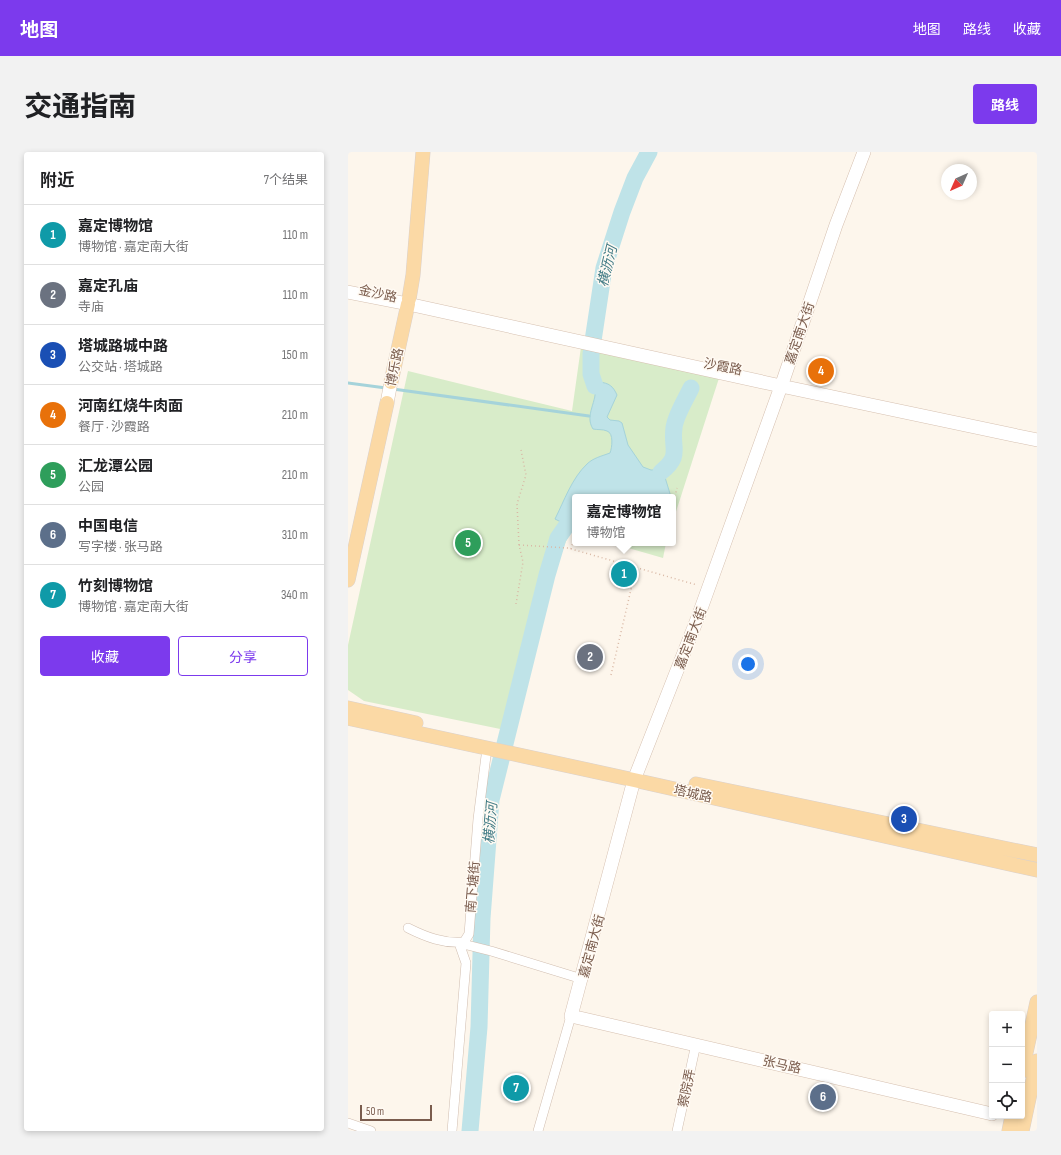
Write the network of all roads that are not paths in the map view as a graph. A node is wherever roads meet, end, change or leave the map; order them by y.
1 (423, 152) edge
2 (864, 152) edge
3 (348, 286) edge
4 (348, 292) edge
5 (408, 302) junction
6 (391, 382) joint
7 (783, 382) junction
8 (387, 403) joint
9 (1037, 432) edge
10 (1037, 440) edge
11 (348, 580) edge
12 (348, 708) edge
13 (348, 718) edge
14 (492, 746) junction
15 (635, 776) junction
16 (1037, 856) edge
17 (1037, 870) edge
18 (408, 928) dead end
19 (459, 943) junction
20 (582, 979) junction
21 (1037, 1002) edge
22 (571, 1016) junction
23 (696, 1044) junction
24 (1025, 1057) edge
25 (1037, 1061) edge
26 (989, 1113) edge
27 (348, 1123) edge
28 (371, 1131) edge
29 (452, 1131) edge
30 (538, 1131) edge
31 (677, 1131) edge
32 (1022, 1131) edge

1 - 5 main road, 博乐路
2 - 7 street, 嘉定南大街
3 - 5 street, 金沙路
4 - 5 street
5 - 6 main road, 博乐路
5 - 7 street
5 - 7 street, 沙霞路
6 - 8 street, 博乐路
7 - 9 street, 沙霞路
7 - 10 street
7 - 15 street, 嘉定南大街
8 - 11 main road, 博乐路
12 - 14 main road, 塔城路
13 - 14 main road, 塔城路
14 - 15 main road, 塔城路
14 - 19 street, 南下塘街
15 - 16 main road, 塔城路
15 - 17 main road, 塔城路
15 - 20 street, 嘉定南大街
18 - 19 street
19 - 20 street
19 - 29 street
20 - 22 street, 嘉定南大街
21 - 24 main road
22 - 23 street, 张马路
22 - 30 street, 嘉定南大街
23 - 26 street, 张马路
23 - 31 street, 察院弄
25 - 32 main road
27 - 28 street

